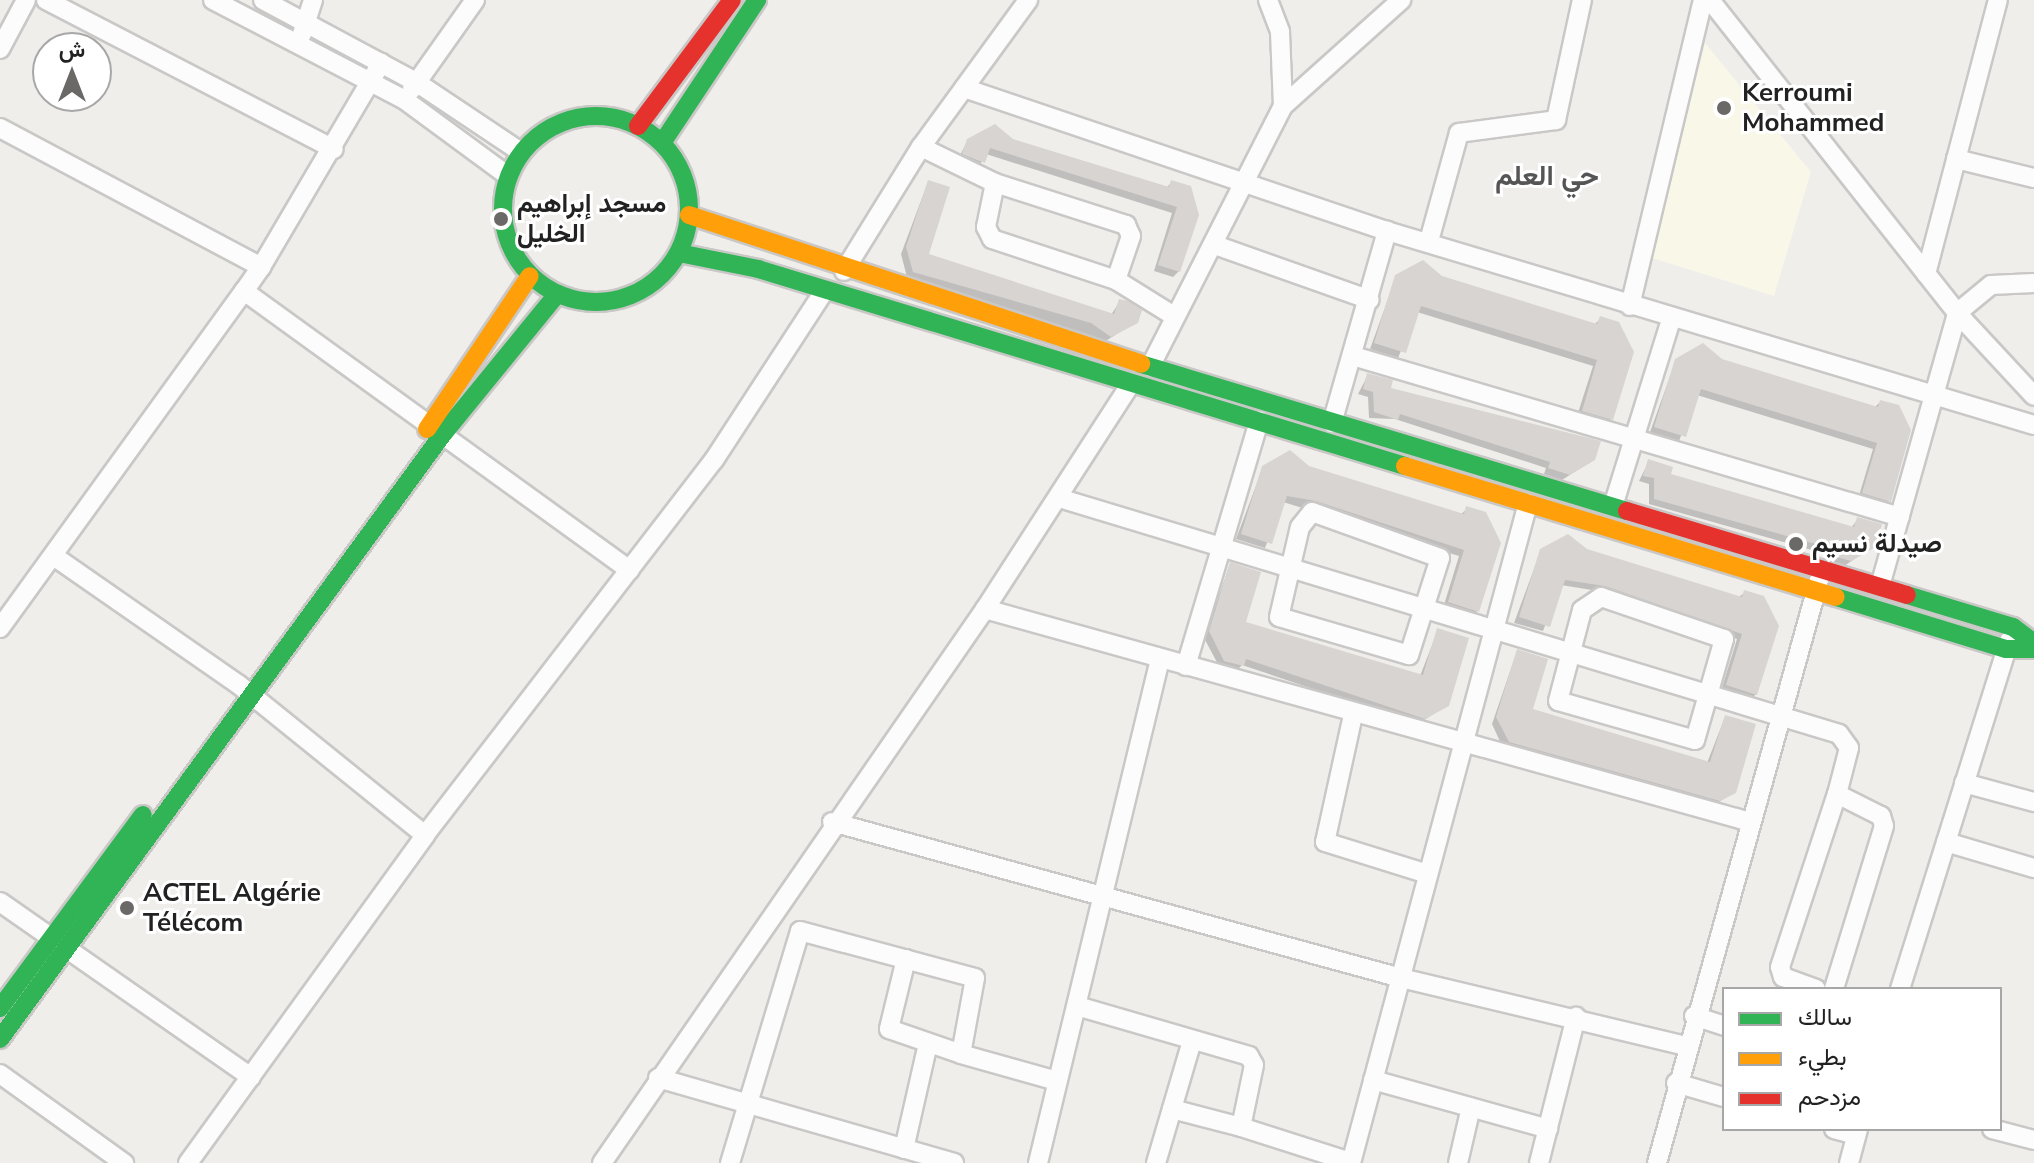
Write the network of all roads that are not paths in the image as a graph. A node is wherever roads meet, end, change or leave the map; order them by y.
1 (26, 0) edge
2 (46, 0) edge
3 (213, 0) edge
4 (263, 0) edge
5 (313, 0) edge
6 (475, 0) edge
7 (732, 0) edge
8 (757, 0) edge
9 (1028, 0) edge
10 (1268, 0) edge
11 (1401, 0) edge
12 (1582, 0) edge
13 (1703, 0) edge
14 (1710, 0) edge
15 (1998, 0) edge
16 (305, 23) junction
17 (298, 44) junction
18 (0, 49) edge
19 (381, 63) junction
20 (372, 81) junction
21 (416, 82) junction
22 (964, 88) junction
23 (405, 100) junction
24 (1283, 106) junction
25 (638, 126) junction
26 (0, 128) edge
27 (662, 143) junction
28 (921, 147) junction
29 (334, 149) junction
30 (521, 152) junction
31 (1956, 159) junction
32 (508, 176) junction
33 (1241, 177) junction
34 (2034, 178) edge
35 (995, 183) junction
36 (689, 215) junction
37 (1387, 231) junction
38 (1429, 241) junction
39 (1215, 245) junction
40 (679, 253) junction
41 (261, 267) junction
42 (844, 271) junction
43 (1926, 274) junction
44 (530, 276) junction
45 (1116, 280) junction
46 (2034, 283) edge
47 (244, 291) junction
48 (824, 291) junction
49 (557, 294) junction
50 (1370, 300) junction
51 (1630, 306) junction
52 (1957, 313) junction
53 (1174, 316) junction
54 (1671, 320) junction
55 (1353, 356) junction
56 (1150, 367) junction
57 (1131, 383) junction
58 (1938, 391) junction
59 (2034, 396) edge
60 (1259, 421) junction
61 (1332, 423) junction
62 (2034, 425) edge
63 (437, 429) junction
64 (1632, 438) junction
65 (1566, 493) junction
66 (1059, 498) junction
67 (1528, 503) junction
68 (1613, 506) junction
69 (1560, 513) junction
70 (1900, 517) junction
71 (1220, 546) junction
72 (55, 557) junction
73 (1289, 566) junction
74 (1824, 569) junction
75 (630, 570) junction
76 (1880, 586) junction
77 (1814, 591) junction
78 (1428, 607) junction
79 (985, 609) junction
80 (1494, 627) junction
81 (2013, 627) junction
82 (0, 628) edge
83 (2034, 643) edge
84 (2006, 649) junction
85 (2034, 649) edge
86 (1569, 655) junction
87 (1160, 659) junction
88 (1186, 666) junction
89 (245, 690) junction
90 (1710, 696) junction
91 (1353, 715) junction
92 (1778, 716) junction
93 (1463, 744) junction
94 (1964, 783) junction
95 (1837, 794) junction
96 (2034, 802) edge
97 (1747, 821) junction
98 (832, 822) junction
99 (425, 835) junction
100 (1946, 842) junction
101 (2034, 868) edge
102 (1428, 874) junction
103 (1107, 894) junction
104 (0, 902) edge
105 (764, 921) junction
106 (800, 931) junction
107 (58, 945) junction
108 (906, 959) junction
109 (1401, 978) junction
110 (1810, 987) edge
111 (1835, 987) edge
112 (1901, 987) edge
113 (1077, 1006) junction
114 (0, 1008) edge
115 (1694, 1016) junction
116 (1576, 1017) junction
117 (1722, 1025) edge
118 (0, 1039) edge
119 (1192, 1041) junction
120 (928, 1043) junction
121 (1686, 1046) junction
122 (961, 1054) junction
123 (0, 1074) edge
124 (251, 1077) junction
125 (658, 1078) junction
126 (1373, 1080) junction
127 (1057, 1081) junction
128 (1676, 1083) junction
129 (1722, 1096) edge
130 (744, 1106) junction
131 (1471, 1107) junction
132 (1172, 1109) junction
133 (1241, 1127) junction
134 (1548, 1129) junction
135 (2000, 1131) edge
136 (1857, 1132) edge
137 (2034, 1140) edge
138 (904, 1149) junction
139 (1351, 1162) edge
140 (124, 1163) edge
141 (188, 1163) edge
142 (602, 1163) edge
143 (730, 1163) edge
144 (954, 1163) edge
145 (1038, 1163) edge
146 (1156, 1163) edge
147 (1458, 1163) edge
148 (1539, 1163) edge
149 (1657, 1163) edge
150 (1849, 1163) edge

1 - 18 street
2 - 29 street
3 - 17 street
4 - 16 street
5 - 16 street
6 - 21 street
7 - 25 street
8 - 27 street
9 - 22 street
10 - 24 street
11 - 24 street
12 - 38 street
13 - 51 street
14 - 43 street
15 - 31 street
16 - 17 street
16 - 19 street
17 - 20 street
19 - 20 street
19 - 21 street
20 - 23 street
20 - 29 street
21 - 23 street
21 - 30 street
22 - 28 street
22 - 33 street
23 - 32 street
24 - 33 street
25 - 27 street
25 - 30 street
26 - 41 street
27 - 36 street
28 - 35 street
28 - 42 street
29 - 41 street
30 - 32 street
31 - 34 street
31 - 43 street
32 - 44 street
33 - 37 street
33 - 39 street
35 - 45 street
35 - 45 street
36 - 40 street
36 - 42 street
37 - 38 street
37 - 50 street
38 - 51 street
39 - 50 street
39 - 53 street
40 - 48 street
40 - 49 street
41 - 47 street
42 - 56 street
43 - 52 street
44 - 49 street
44 - 63 street
45 - 53 street
46 - 52 street
47 - 63 street
47 - 72 street
48 - 57 street
48 - 75 street
49 - 63 street
50 - 55 street
51 - 54 street
52 - 58 street
52 - 59 street
53 - 56 street
54 - 58 street
54 - 64 street
55 - 61 street
55 - 64 street
56 - 61 street
57 - 60 street
57 - 66 street
58 - 62 street
58 - 70 street
60 - 67 street
60 - 71 street
61 - 65 street
63 - 75 street
63 - 89 street
64 - 68 street
64 - 70 street
65 - 68 street
65 - 69 street
66 - 71 street
66 - 79 street
67 - 69 street
67 - 80 street
68 - 74 street
69 - 77 street
70 - 76 street
71 - 73 street
71 - 88 street
72 - 82 street
72 - 89 street
73 - 78 street
73 - 78 street
73 - 78 street
74 - 76 street
74 - 77 street
75 - 99 street
76 - 81 street
77 - 84 street
77 - 92 street
78 - 80 street
79 - 87 street
79 - 98 street
80 - 86 street
80 - 93 street
81 - 83 street
81 - 84 street
84 - 85 street
84 - 94 street
86 - 90 street
86 - 90 street
86 - 90 street
87 - 88 street
87 - 103 street
88 - 91 street
89 - 99 street
89 - 107 street
90 - 92 street
91 - 93 street
91 - 102 street
92 - 95 street
92 - 97 street
93 - 97 street
93 - 102 street
94 - 96 street
94 - 100 street
95 - 110 street
95 - 111 street
97 - 115 street
98 - 103 street
98 - 105 street
99 - 124 street
100 - 101 street
100 - 112 street
102 - 109 street
103 - 109 street
103 - 113 street
104 - 107 street
105 - 106 street
105 - 125 street
106 - 108 street
106 - 130 street
107 - 114 street
107 - 118 street
107 - 124 street
108 - 120 street
108 - 122 street
109 - 116 street
109 - 126 street
113 - 119 street
113 - 127 street
115 - 117 street
115 - 121 street
116 - 121 street
116 - 134 street
119 - 132 street
119 - 133 street
120 - 122 street
120 - 138 street
121 - 128 street
122 - 127 street
123 - 140 street
124 - 141 street
125 - 130 street
125 - 142 street
126 - 131 street
126 - 139 street
127 - 145 street
128 - 129 street
128 - 149 street
130 - 138 street
130 - 143 street
131 - 134 street
131 - 147 street
132 - 133 street
132 - 146 street
133 - 139 street
134 - 148 street
135 - 137 street
136 - 150 street
138 - 144 street

